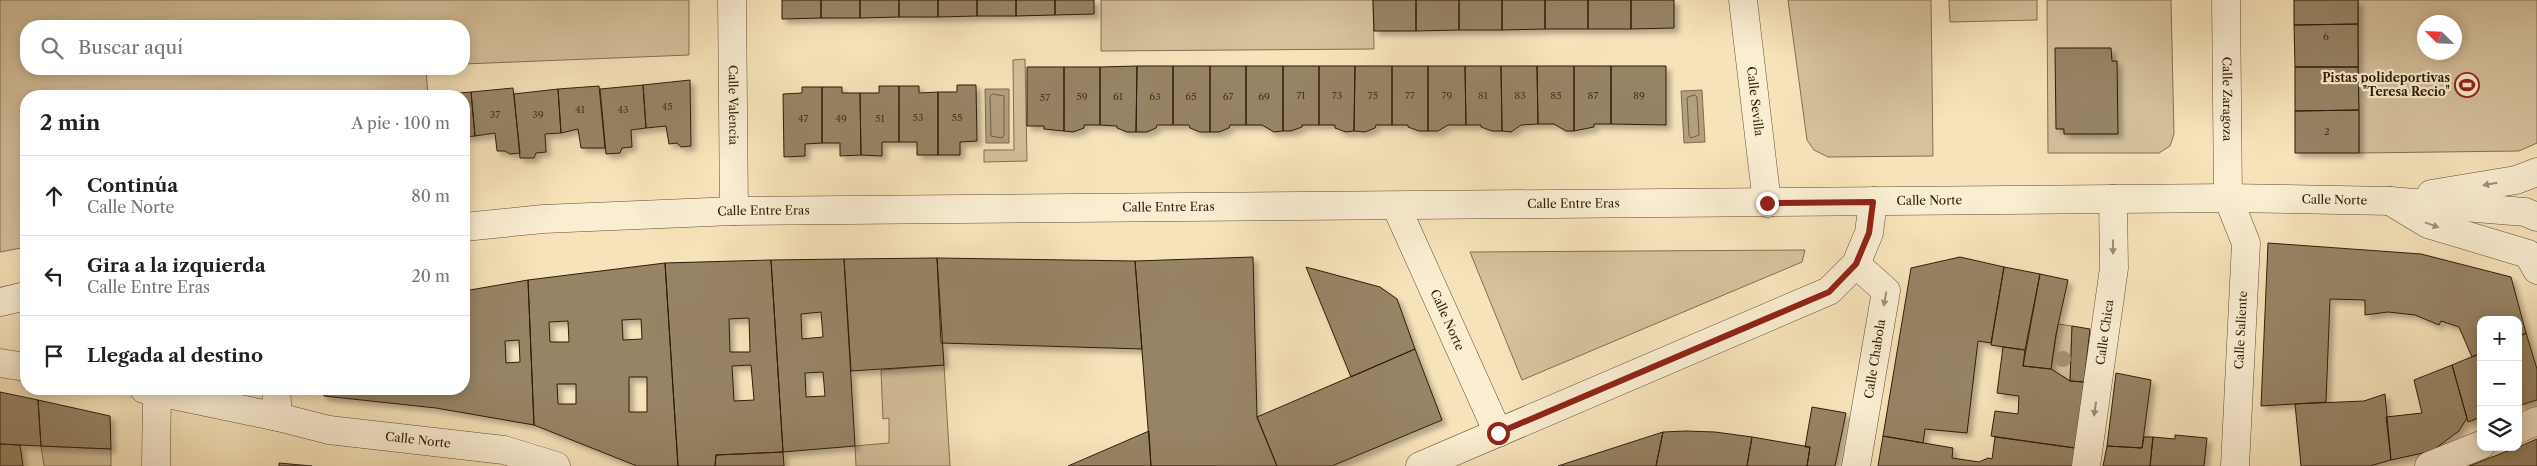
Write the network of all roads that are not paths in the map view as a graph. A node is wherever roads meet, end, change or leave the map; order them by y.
1 (732, 0) edge
2 (1743, 0) edge
3 (2226, 0) edge
4 (2537, 172) edge
5 (2113, 198) junction
6 (2228, 198) junction
7 (2390, 201) junction
8 (1873, 202) junction
9 (1767, 203) junction
10 (1396, 206) junction
11 (734, 211) junction
12 (2537, 217) edge
13 (470, 226) edge
14 (2534, 259) edge
15 (1856, 264) junction
16 (20, 297) edge
17 (0, 302) edge
18 (0, 363) edge
19 (20, 366) edge
20 (150, 395) edge
21 (174, 395) edge
22 (276, 395) edge
23 (278, 417) junction
24 (2537, 421) edge
25 (2522, 427) edge
26 (1498, 433) junction
27 (2477, 447) edge
28 (1431, 464) edge
29 (156, 466) edge
30 (556, 466) edge
31 (1856, 466) edge
32 (2086, 466) edge
33 (2235, 466) edge
34 (2429, 466) edge

1 - 11 street, Calle Valencia
2 - 9 street, Calle Sevilla
3 - 6 street, Calle Zaragoza
4 -> 7 street, Calle Norte
5 - 6 street, Calle Norte
5 - 8 street, Calle Norte
5 -> 32 street, Calle Chica
6 - 7 street, Calle Norte
6 - 33 street, Calle Saliente
7 - 12 street, Calle Norte
7 -> 14 street
8 - 9 street, Calle Entre Eras
8 - 15 street
9 - 10 street, Calle Entre Eras
10 - 11 street, Calle Entre Eras
10 - 26 street, Calle Norte
11 - 13 street, Calle Entre Eras
15 - 26 street
15 -> 31 street, Calle Chabola
16 - 17 street
18 - 19 street
20 - 29 street
21 - 23 street, Calle Norte
22 - 23 street
23 - 30 street, Calle Norte
24 - 25 street
26 - 28 street
27 - 34 street

